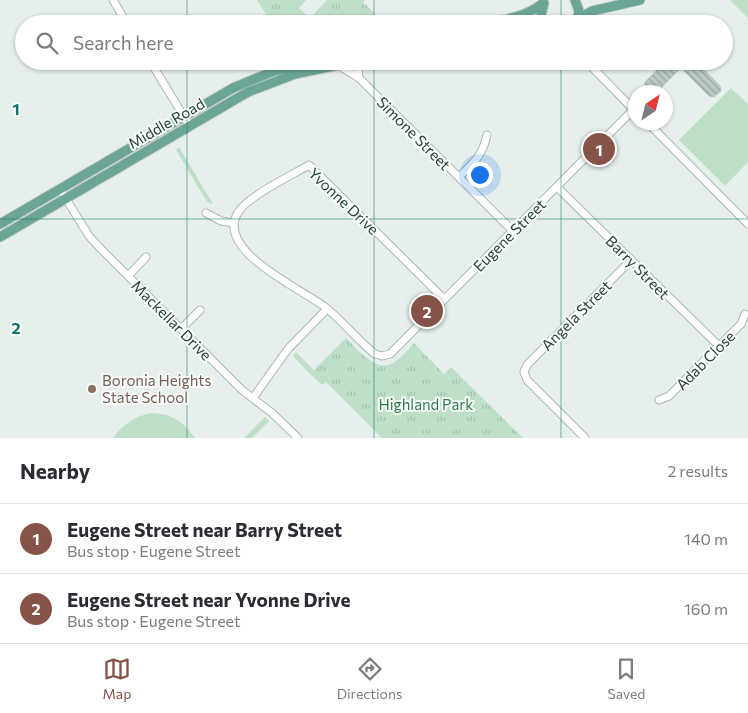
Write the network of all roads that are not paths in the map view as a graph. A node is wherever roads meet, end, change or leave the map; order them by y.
1 (113, 0) edge
2 (575, 0) edge
3 (640, 0) edge
4 (544, 1) edge
5 (122, 15) edge
6 (524, 15) edge
7 (541, 15) edge
8 (578, 15) edge
9 (587, 15) edge
10 (156, 70) edge
11 (278, 70) edge
12 (314, 70) edge
13 (346, 70) edge
14 (358, 70) edge
15 (596, 70) edge
16 (359, 78) junction
17 (628, 104) edge
18 (184, 116) junction
19 (628, 116) edge
20 (189, 125) junction
21 (655, 130) edge
22 (487, 135) dead end
23 (459, 177) junction
24 (557, 187) junction
25 (60, 189) junction
26 (65, 198) junction
27 (206, 213) dead end
28 (234, 223) junction
29 (0, 224) edge
30 (748, 224) edge
31 (513, 231) junction
32 (0, 236) edge
33 (146, 257) dead end
34 (631, 260) junction
35 (128, 276) junction
36 (444, 299) junction
37 (327, 309) junction
38 (200, 310) dead end
39 (745, 314) dead end
40 (181, 329) junction
41 (719, 346) junction
42 (253, 398) junction
43 (659, 400) dead end
44 (298, 438) edge
45 (585, 438) edge

1 - 5 street
2 - 8 main road
3 - 9 main road
4 - 6 main road
4 - 7 main road
10 - 18 street
11 - 18 main road, Middle Road
12 - 20 main road, Middle Road
13 - 16 street, Simone Street
14 - 16 street
15 - 17 street
16 - 23 street, Simone Street
18 - 20 street
18 - 25 main road, Middle Road
19 - 24 street, Eugene Street
20 - 26 main road, Middle Road
21 - 30 street
22 - 23 street
23 - 31 street, Simone Street
24 - 31 street, Eugene Street
24 - 34 street, Barry Street
25 - 26 street, Mackellar Drive
25 - 29 main road, Middle Road
26 - 32 main road, Middle Road
26 - 35 street, Mackellar Drive
27 - 28 street
28 - 36 street, Yvonne Drive
28 - 37 street
31 - 36 street, Eugene Street
33 - 35 street
34 - 41 street, Barry Street
34 - 45 street, Angela Street
35 - 40 street, Mackellar Drive
36 - 37 street, Eugene Street
37 - 42 street
38 - 40 street
39 - 41 street, Adab Close
40 - 42 street, Mackellar Drive
41 - 43 street, Adab Close
42 - 44 street, Mackellar Drive

